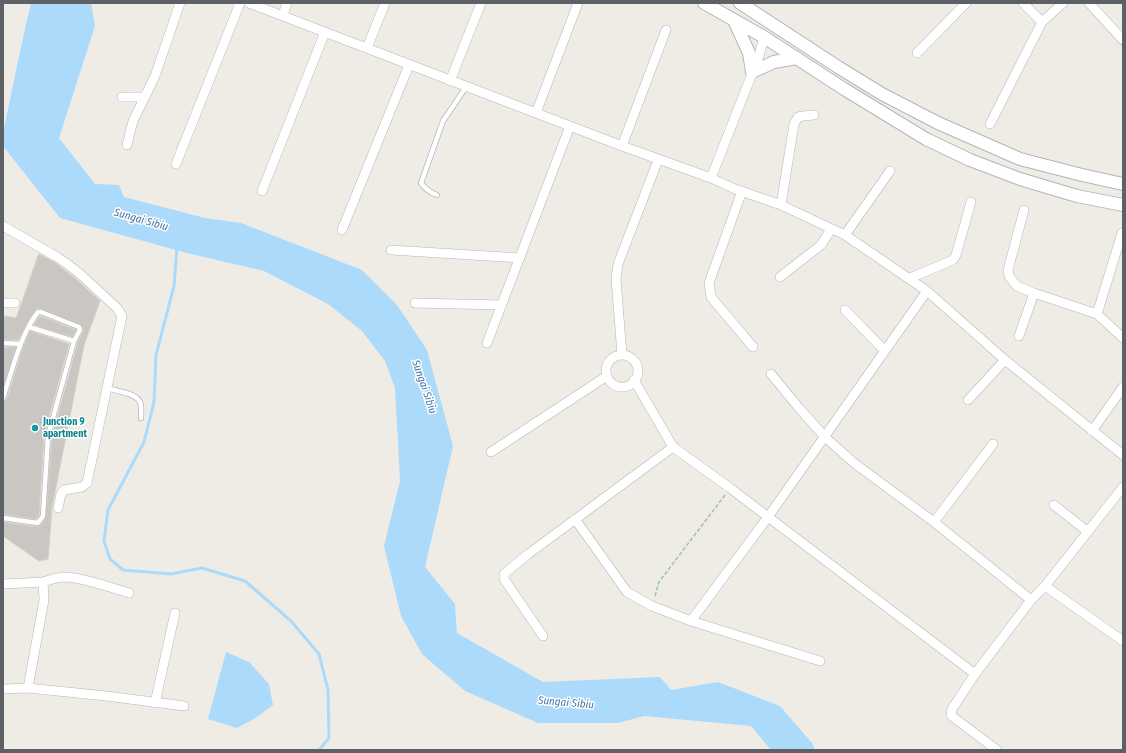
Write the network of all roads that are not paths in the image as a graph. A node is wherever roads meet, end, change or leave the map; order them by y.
1 (180, 3) edge
2 (240, 3) edge
3 (249, 3) edge
4 (287, 3) edge
5 (385, 3) edge
6 (481, 3) edge
7 (578, 3) edge
8 (704, 3) edge
9 (966, 3) edge
10 (1023, 3) edge
11 (1063, 3) edge
12 (1089, 3) edge
13 (746, 6) edge
14 (283, 15) junction
15 (734, 20) junction
16 (1042, 22) junction
17 (666, 30) dead end
18 (325, 32) junction
19 (764, 37) junction
20 (1123, 40) edge
21 (367, 48) junction
22 (917, 53) dead end
23 (797, 58) junction
24 (409, 65) junction
25 (752, 72) junction
26 (450, 81) junction
27 (466, 87) junction
28 (122, 96) dead end
29 (146, 97) junction
30 (536, 113) junction
31 (814, 115) dead end
32 (990, 124) dead end
33 (570, 126) junction
34 (127, 145) dead end
35 (622, 146) junction
36 (658, 160) junction
37 (176, 164) dead end
38 (890, 171) dead end
39 (711, 178) junction
40 (1123, 184) edge
41 (262, 191) dead end
42 (742, 191) junction
43 (437, 195) dead end
44 (971, 202) dead end
45 (781, 205) junction
46 (1123, 205) edge
47 (1024, 210) dead end
48 (3, 226) edge
49 (832, 229) junction
50 (342, 230) dead end
51 (1122, 233) edge
52 (846, 235) junction
53 (391, 250) dead end
54 (520, 258) junction
55 (780, 277) dead end
56 (910, 278) junction
57 (927, 291) junction
58 (1034, 293) junction
59 (3, 303) edge
60 (15, 303) dead end
61 (415, 303) dead end
62 (502, 305) junction
63 (844, 310) dead end
64 (1098, 314) junction
65 (29, 327) junction
66 (1019, 336) dead end
67 (1123, 338) edge
68 (74, 341) junction
69 (3, 343) edge
70 (487, 343) dead end
71 (21, 344) junction
72 (753, 347) dead end
73 (885, 351) junction
74 (622, 355) junction
75 (1005, 360) junction
76 (771, 374) dead end
77 (607, 376) junction
78 (634, 380) junction
79 (1123, 387) edge
80 (107, 388) junction
81 (3, 398) edge
82 (968, 400) dead end
83 (141, 418) dead end
84 (1092, 431) junction
85 (825, 437) junction
86 (993, 444) dead end
87 (673, 447) junction
88 (491, 452) dead end
89 (1123, 455) edge
90 (1123, 487) edge
91 (1054, 505) dead end
92 (58, 508) dead end
93 (768, 517) junction
94 (3, 518) edge
95 (575, 519) junction
96 (934, 522) junction
97 (1088, 532) junction
98 (43, 582) junction
99 (3, 584) edge
100 (1044, 586) junction
101 (129, 593) dead end
102 (1031, 600) junction
103 (175, 613) dead end
104 (691, 621) junction
105 (543, 636) dead end
106 (1123, 641) edge
107 (820, 661) dead end
108 (975, 674) junction
109 (28, 688) junction
110 (3, 689) edge
111 (155, 702) junction
112 (184, 706) dead end
113 (997, 750) edge

1 - 29 street
2 - 37 street
3 - 14 street
4 - 14 street
5 - 21 street
6 - 26 street
7 - 30 street
8 - 15 street
9 - 22 street
10 - 16 street
11 - 16 street
12 - 20 street
13 - 19 street
13 - 40 street
14 - 18 street
15 - 19 street
15 - 25 street
16 - 32 street
17 - 35 street
18 - 21 street
18 - 41 street
19 - 23 street
19 - 25 street
21 - 24 street
23 - 25 street
23 - 46 street
24 - 26 street
24 - 50 street
25 - 39 street
26 - 27 street
27 - 30 street
27 - 43 lane
28 - 29 street
29 - 34 street
30 - 33 street
31 - 45 street
33 - 35 street
33 - 54 street
35 - 36 street
36 - 39 street
36 - 74 street
38 - 52 street
39 - 42 street
42 - 45 street
42 - 72 street
44 - 56 street
45 - 49 street
47 - 58 street
48 - 80 street
49 - 52 street
49 - 55 street
51 - 64 street
52 - 56 street
53 - 54 street
54 - 62 street
56 - 57 street
57 - 73 street
57 - 75 street
58 - 64 street
58 - 66 street
59 - 60 street
61 - 62 street
62 - 70 street
63 - 73 street
64 - 67 street
65 - 68 lane
65 - 68 lane
65 - 71 lane
68 - 94 lane
69 - 71 lane
71 - 81 lane
73 - 85 street
74 - 77 street
74 - 78 street
75 - 82 street
75 - 84 street
76 - 85 street
77 - 78 street
77 - 88 street
78 - 87 street
79 - 84 street
80 - 83 lane
80 - 92 street
84 - 89 street
85 - 93 street
85 - 96 street
86 - 96 street
87 - 93 street
87 - 95 street
90 - 97 street
91 - 97 street
93 - 104 street
93 - 108 street
95 - 104 street
95 - 105 street
96 - 102 street
97 - 100 street
98 - 99 street
98 - 101 street
98 - 109 street
100 - 102 street
100 - 106 street
102 - 108 street
103 - 111 street
104 - 107 street
108 - 113 street
109 - 110 street
109 - 111 street
111 - 112 street

